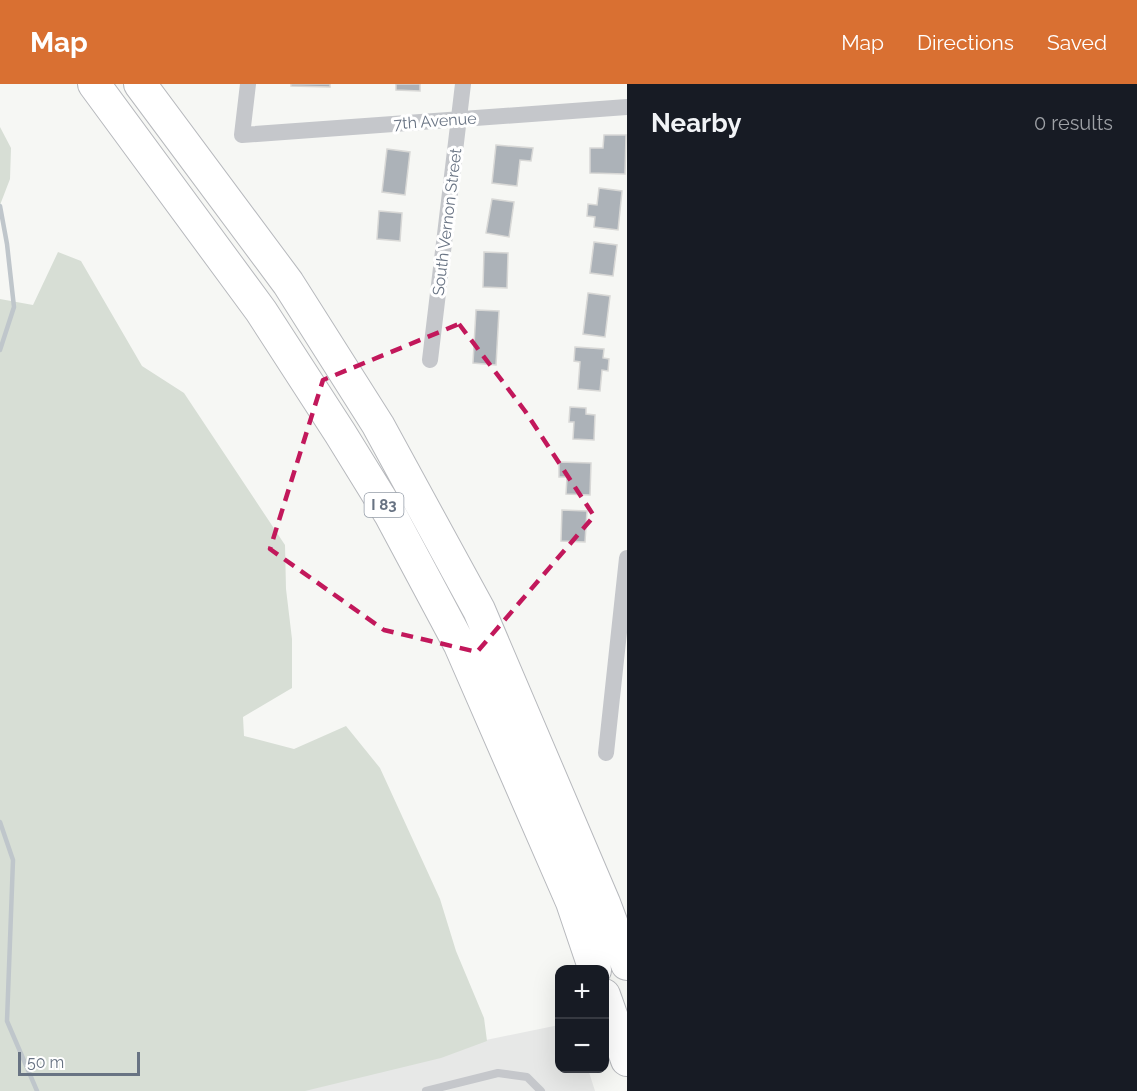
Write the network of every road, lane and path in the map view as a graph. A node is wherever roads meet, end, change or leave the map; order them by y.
1 (94, 84) edge
2 (140, 84) edge
3 (248, 84) edge
4 (463, 84) edge
5 (627, 107) edge
6 (459, 119) junction
7 (430, 360) dead end
8 (626, 569) edge
9 (606, 753) dead end
10 (627, 964) edge
11 (595, 965) edge
12 (609, 1010) edge
13 (627, 1060) edge
14 (426, 1091) edge
15 (541, 1091) edge

1 - 11 highway, I 83
2 - 10 highway, I 83
3 - 6 street, 7th Avenue
4 - 6 street, South Vernon Street
5 - 6 street, 7th Avenue
6 - 7 street, South Vernon Street
8 - 9 street
12 - 13 highway
14 - 15 lane

